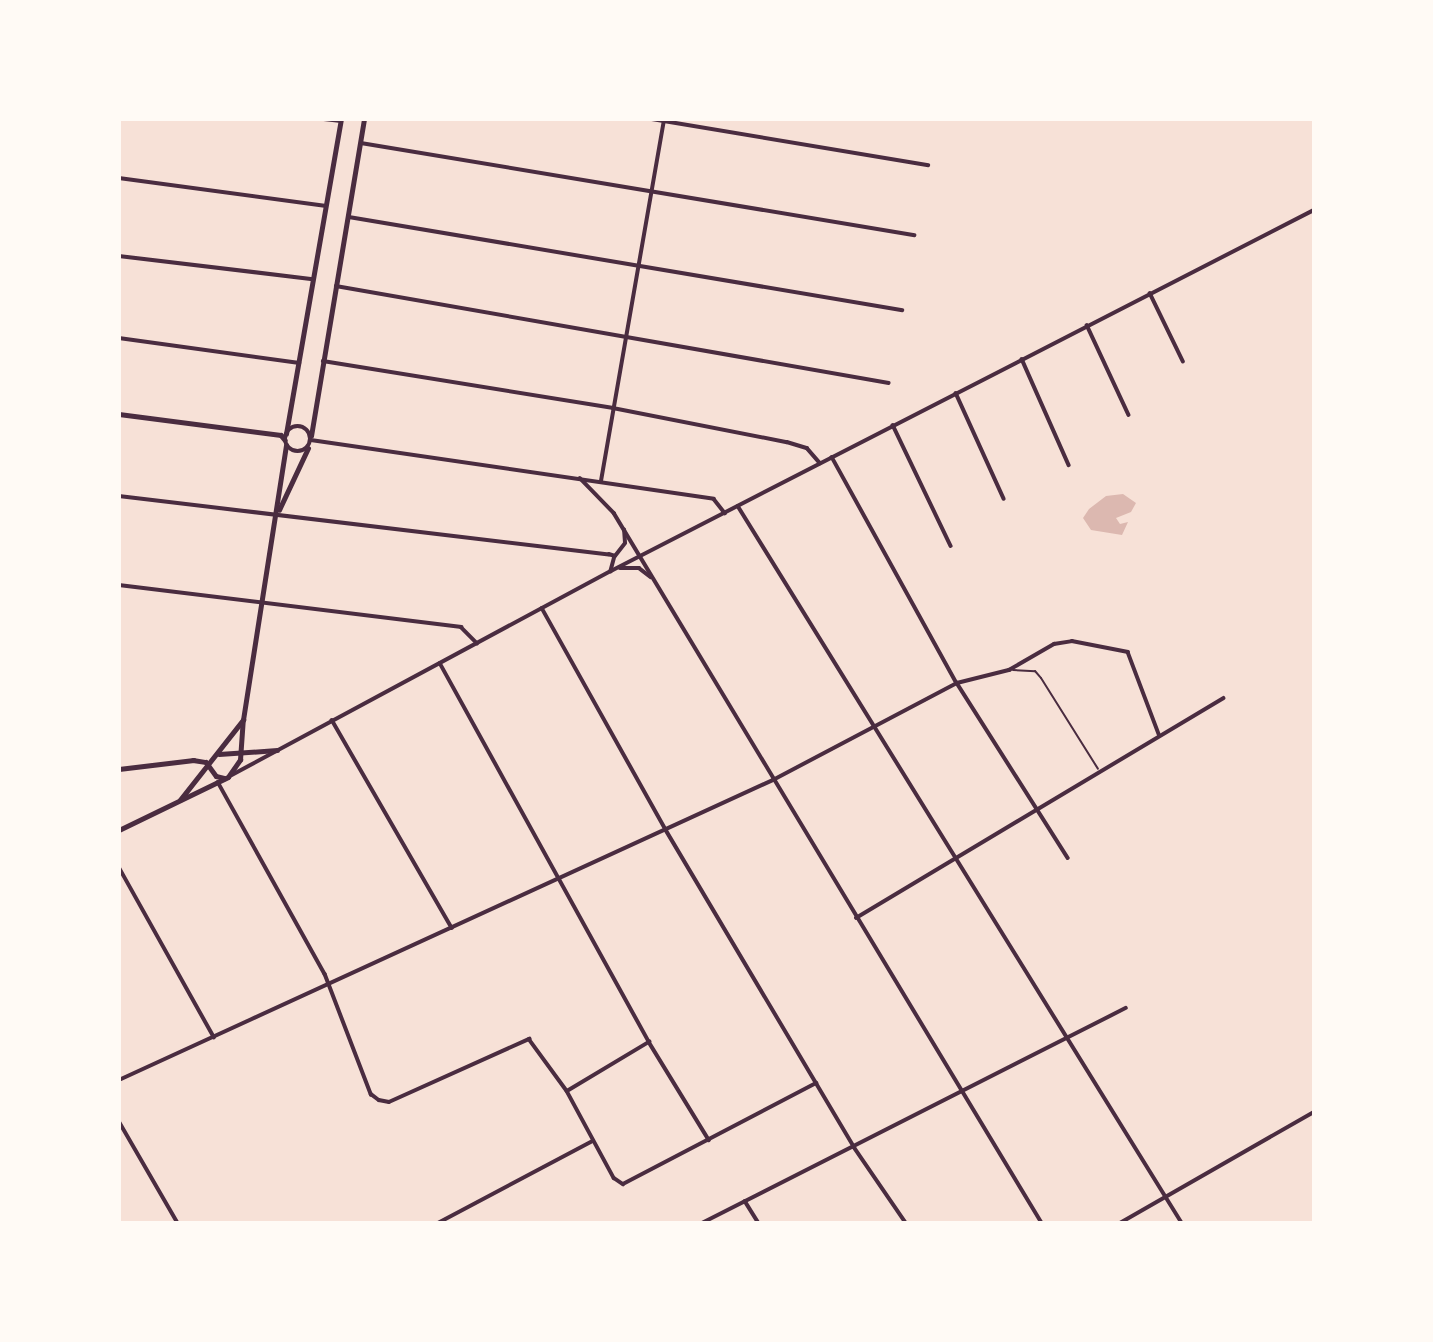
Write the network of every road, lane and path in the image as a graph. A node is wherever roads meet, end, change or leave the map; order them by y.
1 (324, 119) edge
2 (364, 119) edge
3 (652, 119) edge
4 (341, 120) edge
5 (663, 120) edge
6 (361, 143) junction
7 (928, 165) dead end
8 (119, 178) edge
9 (652, 191) junction
10 (326, 206) junction
11 (1314, 210) edge
12 (349, 217) junction
13 (914, 235) dead end
14 (119, 256) edge
15 (640, 262) junction
16 (313, 278) junction
17 (336, 286) junction
18 (1150, 293) junction
19 (902, 310) dead end
20 (1087, 325) junction
21 (119, 338) edge
22 (626, 339) junction
23 (1022, 359) junction
24 (322, 361) junction
25 (1183, 361) dead end
26 (299, 363) junction
27 (889, 383) dead end
28 (956, 393) junction
29 (613, 408) junction
30 (119, 414) edge
31 (1129, 415) dead end
32 (893, 425) junction
33 (311, 438) junction
34 (286, 440) junction
35 (308, 448) junction
36 (832, 457) junction
37 (820, 463) junction
38 (1069, 465) dead end
39 (580, 478) junction
40 (601, 481) junction
41 (119, 496) edge
42 (1004, 499) dead end
43 (738, 506) junction
44 (725, 513) junction
45 (277, 514) junction
46 (624, 528) junction
47 (951, 546) dead end
48 (615, 556) junction
49 (640, 556) junction
50 (611, 571) junction
51 (656, 582) junction
52 (119, 585) edge
53 (261, 603) junction
54 (542, 608) junction
55 (477, 643) junction
56 (440, 663) junction
57 (1009, 670) junction
58 (957, 683) junction
59 (1223, 698) dead end
60 (243, 720) junction
61 (332, 720) junction
62 (875, 727) junction
63 (1159, 734) junction
64 (276, 750) junction
65 (241, 752) junction
66 (217, 755) junction
67 (209, 765) junction
68 (119, 769) edge
69 (1098, 769) junction
70 (228, 777) junction
71 (773, 780) junction
72 (218, 782) junction
73 (180, 800) junction
74 (1035, 807) junction
75 (119, 830) edge
76 (666, 830) junction
77 (955, 858) junction
78 (1068, 859) dead end
79 (119, 867) edge
80 (558, 879) junction
81 (856, 918) junction
82 (452, 928) junction
83 (327, 985) junction
84 (1126, 1008) dead end
85 (1066, 1036) junction
86 (214, 1037) junction
87 (649, 1042) junction
88 (119, 1080) edge
89 (816, 1083) junction
90 (567, 1091) junction
91 (958, 1091) junction
92 (1314, 1112) edge
93 (119, 1121) edge
94 (709, 1140) junction
95 (593, 1141) junction
96 (854, 1147) junction
97 (1166, 1195) junction
98 (745, 1201) junction
99 (178, 1223) edge
100 (438, 1223) edge
101 (702, 1223) edge
102 (760, 1223) edge
103 (906, 1223) edge
104 (1042, 1223) edge
105 (1120, 1223) edge
106 (1182, 1223) edge

1 - 4 street
2 - 6 street
3 - 5 street
4 - 10 street
5 - 7 street
5 - 9 street
6 - 9 street
6 - 12 street
8 - 10 street
9 - 13 street
9 - 15 street
10 - 16 street
11 - 18 street
12 - 15 street
12 - 17 street
14 - 16 street
15 - 19 street
15 - 22 street
16 - 26 street
17 - 22 street
17 - 24 street
18 - 20 street
18 - 25 street
20 - 23 street
20 - 31 street
21 - 26 street
22 - 27 street
22 - 29 street
23 - 28 street
23 - 38 street
24 - 29 street
24 - 33 street
26 - 34 street
28 - 32 street
28 - 42 street
29 - 37 street
29 - 40 street
30 - 34 street
32 - 36 street
32 - 47 street
33 - 34 street
33 - 35 street
33 - 39 street
34 - 35 street
34 - 45 street
35 - 45 street
36 - 37 street
36 - 58 street
37 - 43 street
39 - 40 street
39 - 46 street
40 - 44 street
41 - 45 street
43 - 44 street
43 - 62 street
44 - 49 street
45 - 48 street
45 - 53 street
46 - 48 street
46 - 49 street
48 - 50 street
49 - 50 street
49 - 51 street
50 - 51 street
50 - 54 street
51 - 71 street
52 - 53 street
53 - 55 street
53 - 60 street
54 - 55 street
54 - 76 street
55 - 56 street
56 - 61 street
56 - 80 street
57 - 58 street
57 - 63 street
57 - 69 lane
58 - 62 street
58 - 74 street
59 - 63 street
60 - 65 street
60 - 66 street
61 - 64 street
61 - 82 street
62 - 71 street
62 - 77 street
63 - 69 street
64 - 65 street
64 - 70 street
65 - 66 street
65 - 70 street
66 - 67 street
67 - 68 street
67 - 70 street
67 - 73 street
69 - 74 street
70 - 72 street
71 - 76 street
71 - 81 street
72 - 73 street
72 - 83 street
73 - 75 street
74 - 77 street
74 - 78 street
76 - 80 street
76 - 89 street
77 - 81 street
77 - 85 street
79 - 86 street
80 - 82 street
80 - 87 street
81 - 91 street
82 - 83 street
83 - 86 street
83 - 90 street
84 - 85 street
85 - 91 street
85 - 97 street
86 - 88 street
87 - 90 street
87 - 94 street
89 - 94 street
89 - 96 street
90 - 95 street
91 - 96 street
91 - 104 street
92 - 97 street
93 - 99 street
94 - 95 street
95 - 100 street
96 - 98 street
96 - 103 street
97 - 105 street
97 - 106 street
98 - 101 street
98 - 102 street

